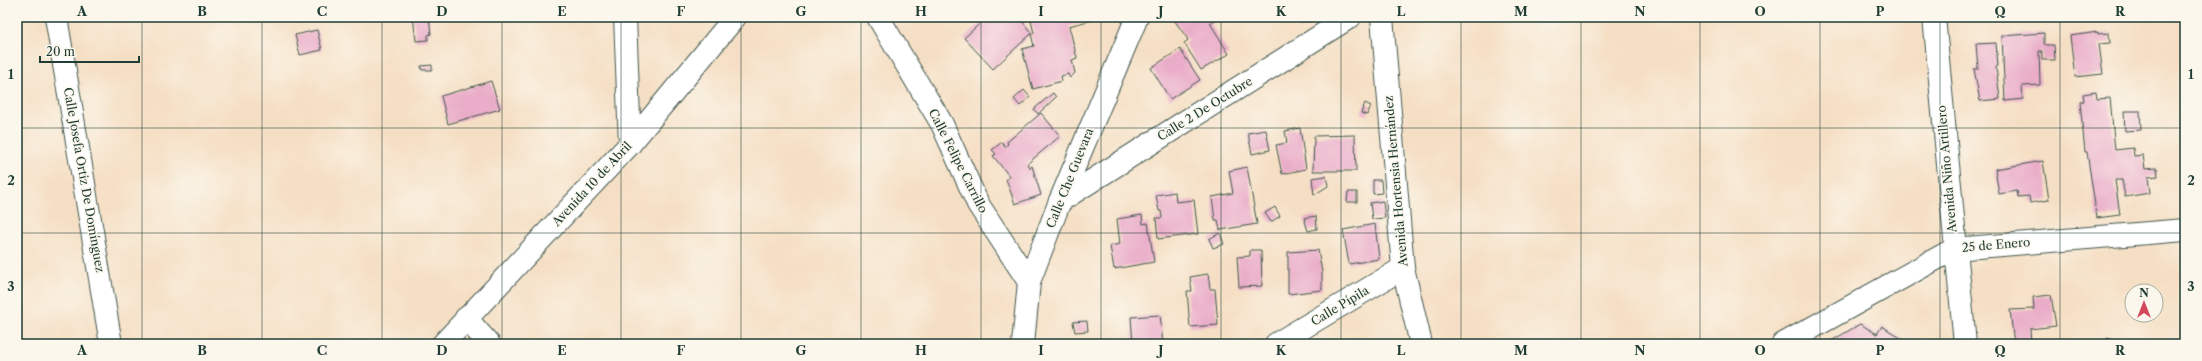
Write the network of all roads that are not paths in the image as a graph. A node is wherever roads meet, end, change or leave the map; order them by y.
1 (56, 17) edge
2 (626, 17) edge
3 (735, 17) edge
4 (878, 17) edge
5 (1137, 17) edge
6 (1350, 17) edge
7 (1382, 17) edge
8 (1934, 17) edge
9 (630, 144) junction
10 (1060, 201) junction
11 (2185, 230) edge
12 (1954, 249) junction
13 (1403, 268) junction
14 (1029, 282) junction
15 (466, 318) junction
16 (112, 344) edge
17 (443, 344) edge
18 (489, 344) edge
19 (1023, 344) edge
20 (1276, 344) edge
21 (1421, 344) edge
22 (1783, 344) edge
23 (1965, 344) edge

1 - 16 street, Calle Josefa Ortiz De Domínguez
2 - 9 street
3 - 9 street, Avenida 10 de Abril
4 - 14 street, Calle Felipe Carrillo
5 - 10 street, Calle Che Guevara
6 - 10 street, Calle 2 De Octubre
7 - 13 street, Avenida Hortensia Hernández
8 - 12 street, Avenida Niño Artillero
9 - 15 street, Avenida 10 de Abril
10 - 14 street, Calle Che Guevara
11 - 12 street, 25 de Enero
12 - 22 street, 25 de Enero
12 - 23 street, Avenida Niño Artillero
13 - 20 street, Calle Pípila
13 - 21 street, Avenida Hortensia Hernández
14 - 19 street, Calle Che Guevara
15 - 17 street, Avenida 10 de Abril
15 - 18 street

